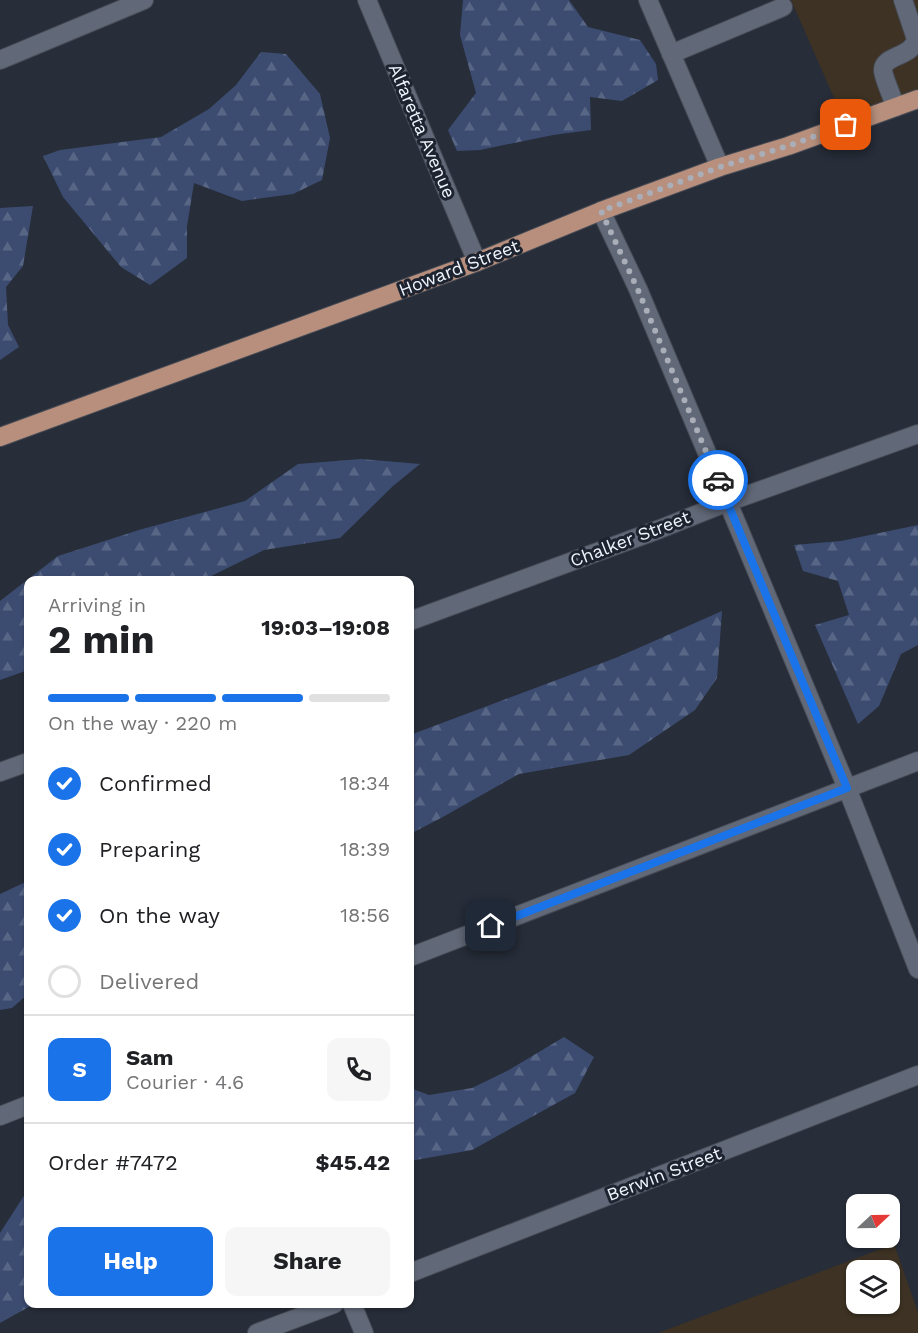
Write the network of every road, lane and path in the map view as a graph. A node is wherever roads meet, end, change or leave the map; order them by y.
1 (144, 0) edge
2 (367, 0) edge
3 (648, 0) edge
4 (903, 0) edge
5 (783, 7) dead end
6 (671, 54) junction
7 (0, 60) edge
8 (918, 99) edge
9 (896, 107) junction
10 (720, 167) junction
11 (601, 211) junction
12 (477, 262) junction
13 (918, 434) edge
14 (0, 437) edge
15 (728, 502) junction
16 (414, 620) edge
17 (918, 760) edge
18 (24, 763) edge
19 (0, 772) edge
20 (847, 788) junction
21 (414, 955) edge
22 (918, 969) edge
23 (918, 1075) edge
24 (24, 1107) edge
25 (0, 1116) edge
26 (414, 1271) edge
27 (323, 1308) edge
28 (354, 1308) edge
29 (257, 1333) edge
30 (364, 1333) edge

1 - 7 street
2 - 12 street, Alfaretta Avenue
3 - 6 street
4 - 9 street
5 - 6 street
6 - 10 street
8 - 9 main road, Howard Street
9 - 10 main road, Howard Street
10 - 11 main road, Howard Street
11 - 12 main road, Howard Street
11 - 15 street
12 - 14 main road, Howard Street
13 - 15 street, Chalker Street
15 - 16 street, Chalker Street
15 - 20 street
17 - 20 street
18 - 19 street
20 - 21 street
20 - 22 street
23 - 26 street, Berwin Street
24 - 25 street
27 - 29 street
28 - 30 street

